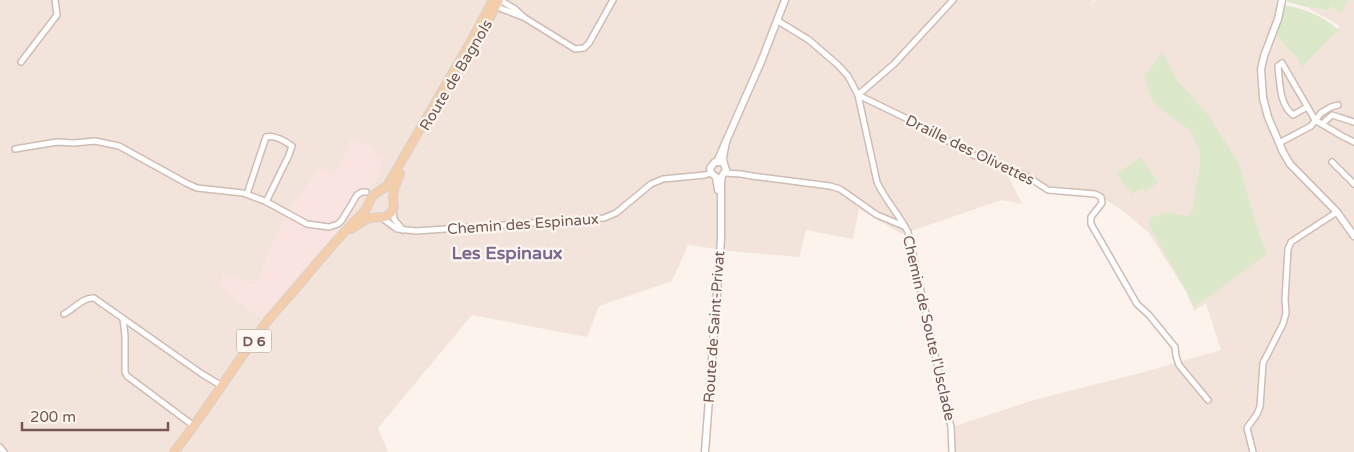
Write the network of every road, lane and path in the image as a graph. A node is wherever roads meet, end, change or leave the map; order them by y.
1 (55, 0) edge
2 (613, 0) edge
3 (786, 0) edge
4 (953, 0) edge
5 (1282, 0) edge
6 (496, 2) edge
7 (778, 21) junction
8 (21, 62) dead end
9 (858, 95) junction
10 (1338, 105) dead end
11 (1308, 107) junction
12 (1316, 120) junction
13 (1354, 122) edge
14 (1322, 124) junction
15 (1354, 142) edge
16 (1279, 143) junction
17 (15, 149) dead end
18 (411, 149) junction
19 (1332, 162) dead end
20 (719, 170) junction
21 (1354, 184) edge
22 (366, 192) junction
23 (378, 193) junction
24 (247, 194) junction
25 (393, 199) junction
26 (266, 202) junction
27 (369, 206) junction
28 (393, 210) junction
29 (1337, 212) junction
30 (381, 217) junction
31 (904, 226) junction
32 (403, 230) junction
33 (341, 236) junction
34 (1354, 236) edge
35 (64, 314) dead end
36 (123, 319) junction
37 (222, 386) junction
38 (1208, 400) dead end
39 (194, 426) junction
40 (0, 447) edge
41 (4, 452) edge
42 (174, 452) edge
43 (705, 452) edge
44 (952, 452) edge
45 (1252, 452) edge

1 - 8 street
2 - 6 street
3 - 7 street, Route de Saint-Privat
4 - 9 street
5 - 16 street
6 - 18 main road, Route de Bagnols
7 - 9 street
7 - 20 street, Route de Saint-Privat
9 - 31 street, Chemin de Soute l'Usclade
9 - 38 street, Draille des Olivettes
10 - 12 street
11 - 11 street
11 - 12 street
12 - 14 street
12 - 16 street
13 - 14 street
14 - 15 street
16 - 29 street
17 - 24 street
18 - 23 main road
18 - 25 main road
19 - 21 street
20 - 31 street
20 - 32 street, Chemin des Espinaux
20 - 43 street, Route de Saint-Privat
22 - 23 street
22 - 26 street
22 - 27 street
23 - 25 main road
23 - 27 main road
24 - 26 street
24 - 26 street
25 - 28 main road
27 - 30 main road
27 - 33 main road, D 6
28 - 30 main road
28 - 32 street
29 - 34 street
29 - 45 street
30 - 32 street
30 - 33 main road, D 6
31 - 44 street, Chemin de Soute l'Usclade
33 - 37 main road, D 6
35 - 36 street
36 - 37 street
36 - 39 street
37 - 39 main road, D 6
39 - 42 main road, D 6
40 - 41 street

